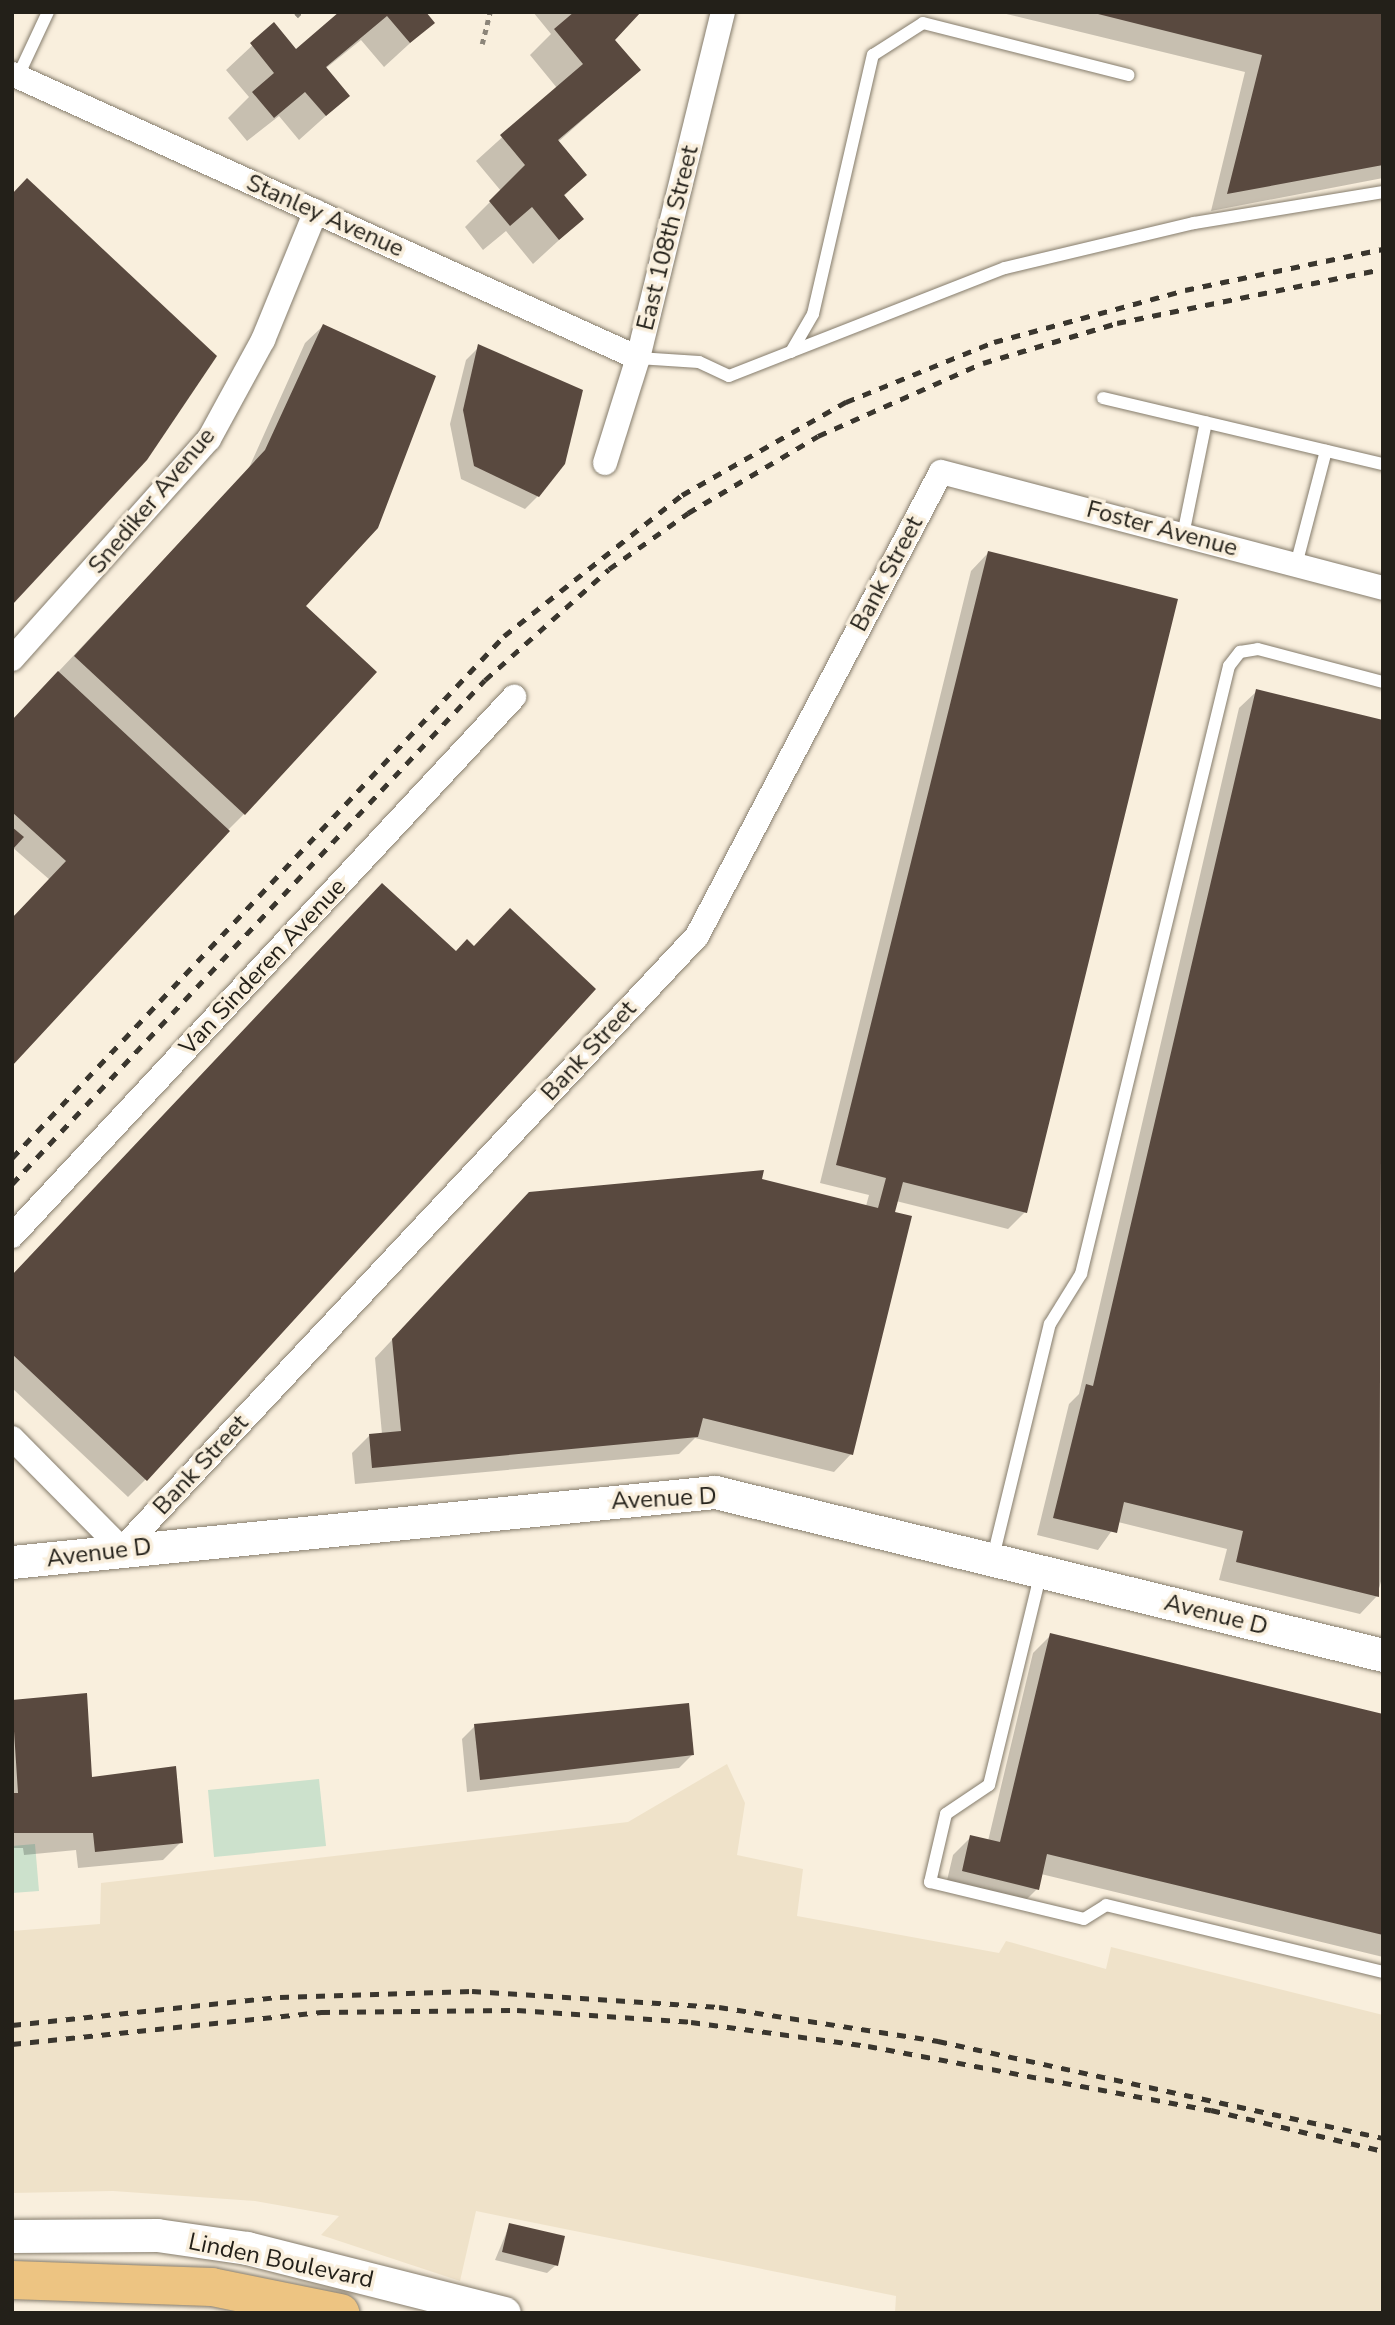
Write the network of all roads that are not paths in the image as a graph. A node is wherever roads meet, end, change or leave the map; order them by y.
1 (48, 12) edge
2 (723, 12) edge
3 (15, 75) edge
4 (1129, 75) dead end
5 (1383, 192) edge
6 (316, 211) junction
7 (791, 352) junction
8 (638, 358) junction
9 (1103, 398) dead end
10 (1206, 422) junction
11 (1326, 451) junction
12 (605, 463) dead end
13 (1383, 464) edge
14 (941, 471) joint
15 (1183, 535) junction
16 (1296, 565) junction
17 (1383, 588) edge
18 (12, 659) edge
19 (1383, 682) edge
20 (514, 698) dead end
21 (12, 1237) edge
22 (12, 1438) edge
23 (122, 1549) junction
24 (992, 1561) junction
25 (12, 1562) edge
26 (1041, 1572) junction
27 (1383, 1655) edge
28 (1383, 1972) edge
29 (12, 2236) edge
30 (12, 2280) edge
31 (340, 2313) edge
32 (504, 2313) edge

1 - 3 lane
2 - 8 street, East 108th Street
3 - 6 street, Stanley Avenue
4 - 7 lane
5 - 7 lane
6 - 8 street, Stanley Avenue
6 - 18 street, Snediker Avenue
7 - 8 lane
8 - 12 street, East 108th Street
9 - 10 lane
10 - 11 lane
10 - 15 lane
11 - 13 lane
11 - 16 lane
14 - 15 street, Foster Avenue
14 - 23 street, Bank Street
15 - 16 street, Foster Avenue
16 - 17 street, Foster Avenue
19 - 24 lane
20 - 21 street, Van Sinderen Avenue
22 - 23 street
23 - 24 main road, Avenue D
23 - 25 main road, Avenue D
24 - 26 main road, Avenue D
26 - 27 main road, Avenue D
26 - 28 lane
29 - 32 main road, Linden Boulevard
30 - 31 highway, Linden Boulevard

